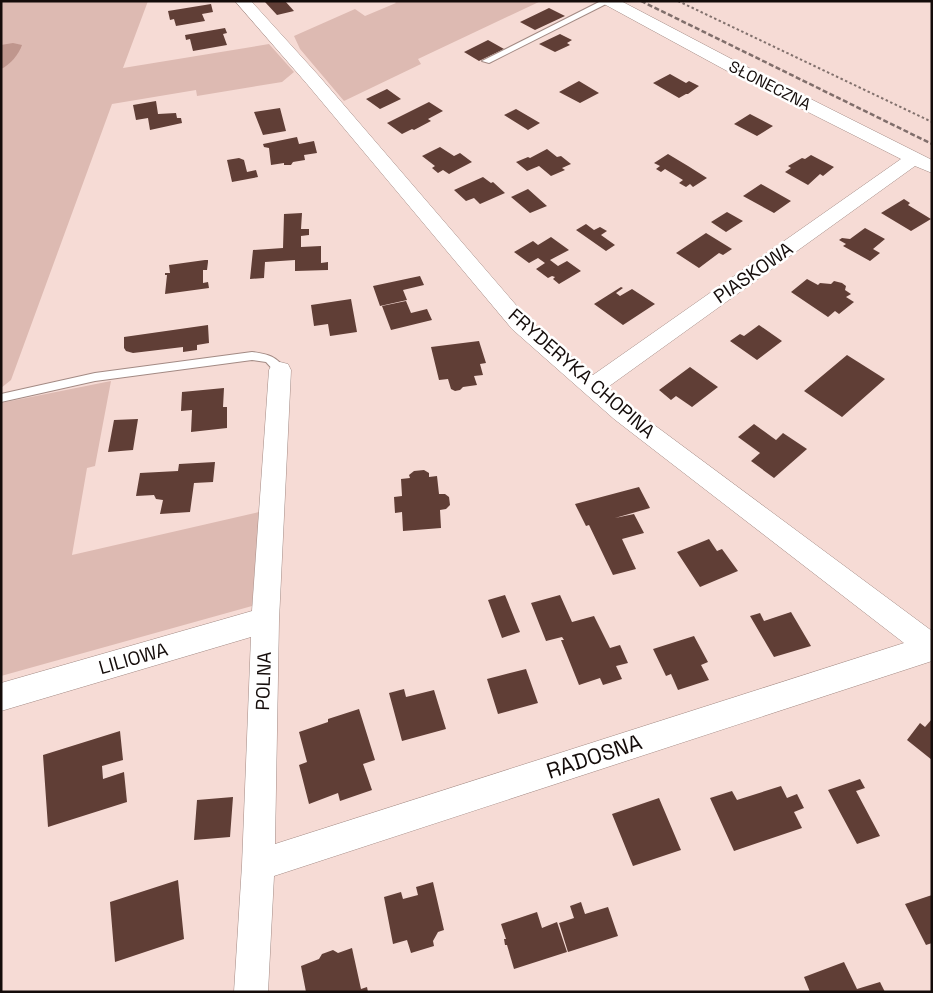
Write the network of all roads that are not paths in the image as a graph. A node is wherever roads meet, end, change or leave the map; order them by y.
1 (242, 1) edge
2 (608, 1) edge
3 (486, 61) dead end
4 (923, 162) edge
5 (280, 370) joint
6 (592, 387) junction
7 (3, 398) edge
8 (265, 620) junction
9 (931, 647) edge
10 (1, 697) edge
11 (258, 864) junction
12 (251, 992) edge

1 - 6 street, FRYDERYKA CHOPINA
2 - 3 lane
2 - 4 street, SŁONECZNA
4 - 6 street, PIASKOWA
5 - 7 lane
5 - 8 street, POLNA
6 - 9 street, FRYDERYKA CHOPINA
8 - 10 street, LILIOWA
8 - 11 street, POLNA
9 - 11 street, RADOSNA
11 - 12 street, POLNA

